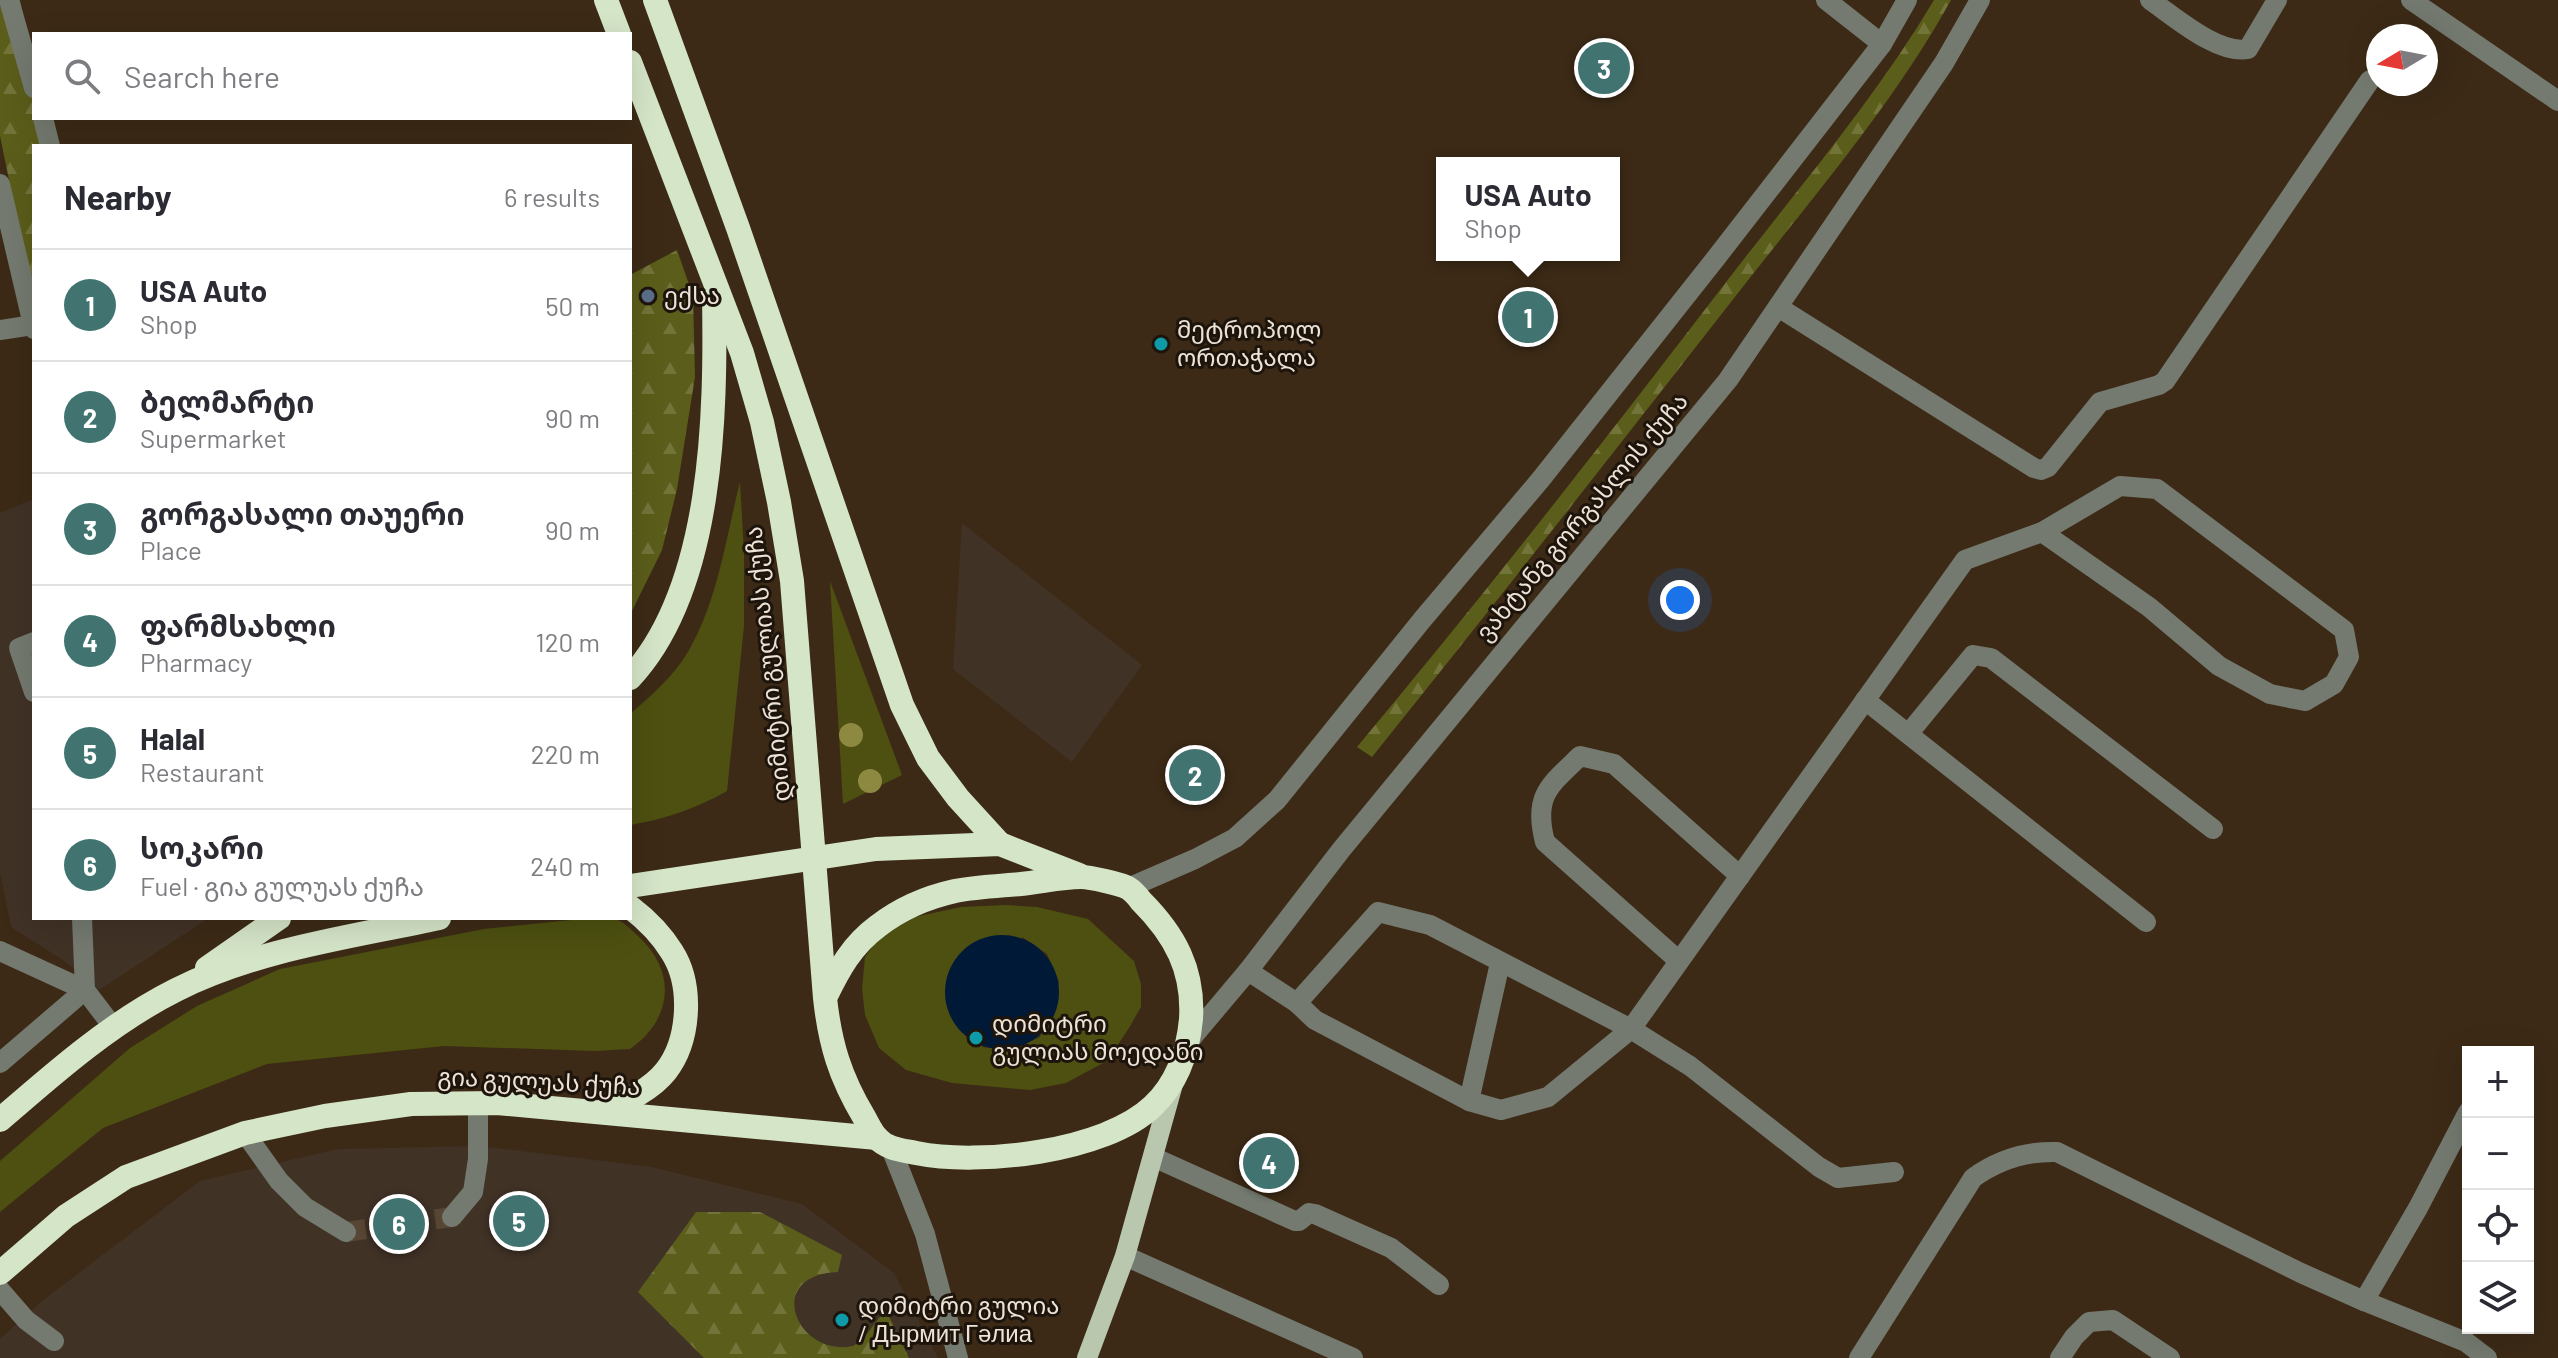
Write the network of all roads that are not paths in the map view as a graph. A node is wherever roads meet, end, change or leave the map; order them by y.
1 (9, 0) edge
2 (606, 0) edge
3 (655, 0) edge
4 (1826, 0) edge
5 (1895, 0) edge
6 (1907, 0) edge
7 (1980, 0) edge
8 (2150, 0) edge
9 (2277, 0) edge
10 (2411, 0) edge
11 (618, 32) edge
12 (1882, 44) junction
13 (632, 67) edge
14 (32, 81) edge
15 (2366, 86) edge
16 (2558, 101) edge
17 (44, 120) edge
18 (50, 144) edge
19 (0, 184) edge
20 (714, 277) junction
21 (1778, 307) junction
22 (32, 323) edge
23 (32, 327) edge
24 (0, 330) edge
25 (2042, 532) junction
26 (32, 643) edge
27 (632, 676) edge
28 (32, 686) edge
29 (1865, 700) junction
30 (1909, 733) junction
31 (2213, 829) dead end
32 (1000, 844) junction
33 (815, 856) junction
34 (1740, 876) junction
35 (1083, 877) junction
36 (632, 886) edge
37 (1128, 888) junction
38 (632, 909) edge
39 (82, 920) edge
40 (276, 920) edge
41 (430, 920) edge
42 (2146, 922) dead end
43 (0, 951) edge
44 (1679, 961) junction
45 (1500, 963) junction
46 (1248, 971) junction
47 (85, 990) junction
48 (176, 990) junction
49 (825, 998) junction
50 (1297, 1003) junction
51 (114, 1028) junction
52 (1631, 1029) junction
53 (1189, 1041) junction
54 (0, 1063) edge
55 (1173, 1084) junction
56 (1469, 1101) junction
57 (478, 1103) junction
58 (604, 1111) junction
59 (2465, 1118) edge
60 (0, 1120) edge
61 (245, 1133) junction
62 (884, 1143) junction
63 (1153, 1157) junction
64 (1894, 1172) dead end
65 (452, 1217) dead end
66 (346, 1232) tunnel mouth
67 (1125, 1256) junction
68 (0, 1273) edge
69 (1439, 1285) dead end
70 (0, 1290) edge
71 (2364, 1301) junction
72 (54, 1341) dead end
73 (958, 1358) edge
74 (1087, 1358) edge
75 (1353, 1358) edge
76 (1859, 1358) edge
77 (2060, 1358) edge
78 (2170, 1358) edge
79 (2487, 1358) edge

1 - 14 street
2 - 11 highway
3 - 32 highway
4 - 12 street
5 - 12 street
6 - 12 street
7 - 21 street, ვახტანგ გორგასლის ქუჩა
8 - 9 street
10 - 16 street
12 - 37 street
13 - 20 highway, დიმიტრი გულიას ქუჩა
15 - 21 street
17 - 18 street
19 - 22 street
20 - 27 highway
20 - 33 highway, დიმიტრი გულიას ქუჩა
21 - 46 street, ვახტანგ გორგასლის ქუჩა
23 - 24 street
25 - 25 street
25 - 29 street
26 - 28 street
29 - 30 street
29 - 34 street
30 - 31 street
30 - 42 street
32 - 33 highway
32 - 35 highway
33 - 36 highway
33 - 49 highway, დიმიტრი გულიას ქუჩა
34 - 44 street
34 - 44 street
35 - 37 highway
35 - 49 highway
37 - 53 highway
38 - 58 highway
39 - 47 street
40 - 48 highway
41 - 48 highway
43 - 47 street
44 - 52 street
45 - 50 street
45 - 52 street
45 - 56 street
46 - 50 street
46 - 53 street, ვახტანგ გორგასლის ქუჩა
47 - 51 street
47 - 54 street
48 - 51 highway
49 - 62 highway, დიმიტრი გულიას ქუჩა
50 - 56 street
51 - 60 highway
52 - 56 street
52 - 64 street
53 - 55 highway
55 - 62 highway, გია გულუას ქუჩა
55 - 63 main road
57 - 58 highway, გია გულუას ქუჩა
57 - 61 highway, გია გულუას ქუჩა
57 - 65 street
58 - 62 highway, გია გულუას ქუჩა
59 - 71 street
61 - 66 street
61 - 68 highway, გია გულუას ქუჩა
62 - 73 street
63 - 67 main road
63 - 69 street
67 - 74 main road
67 - 75 street
70 - 72 street
71 - 76 street
71 - 79 street
77 - 78 street

